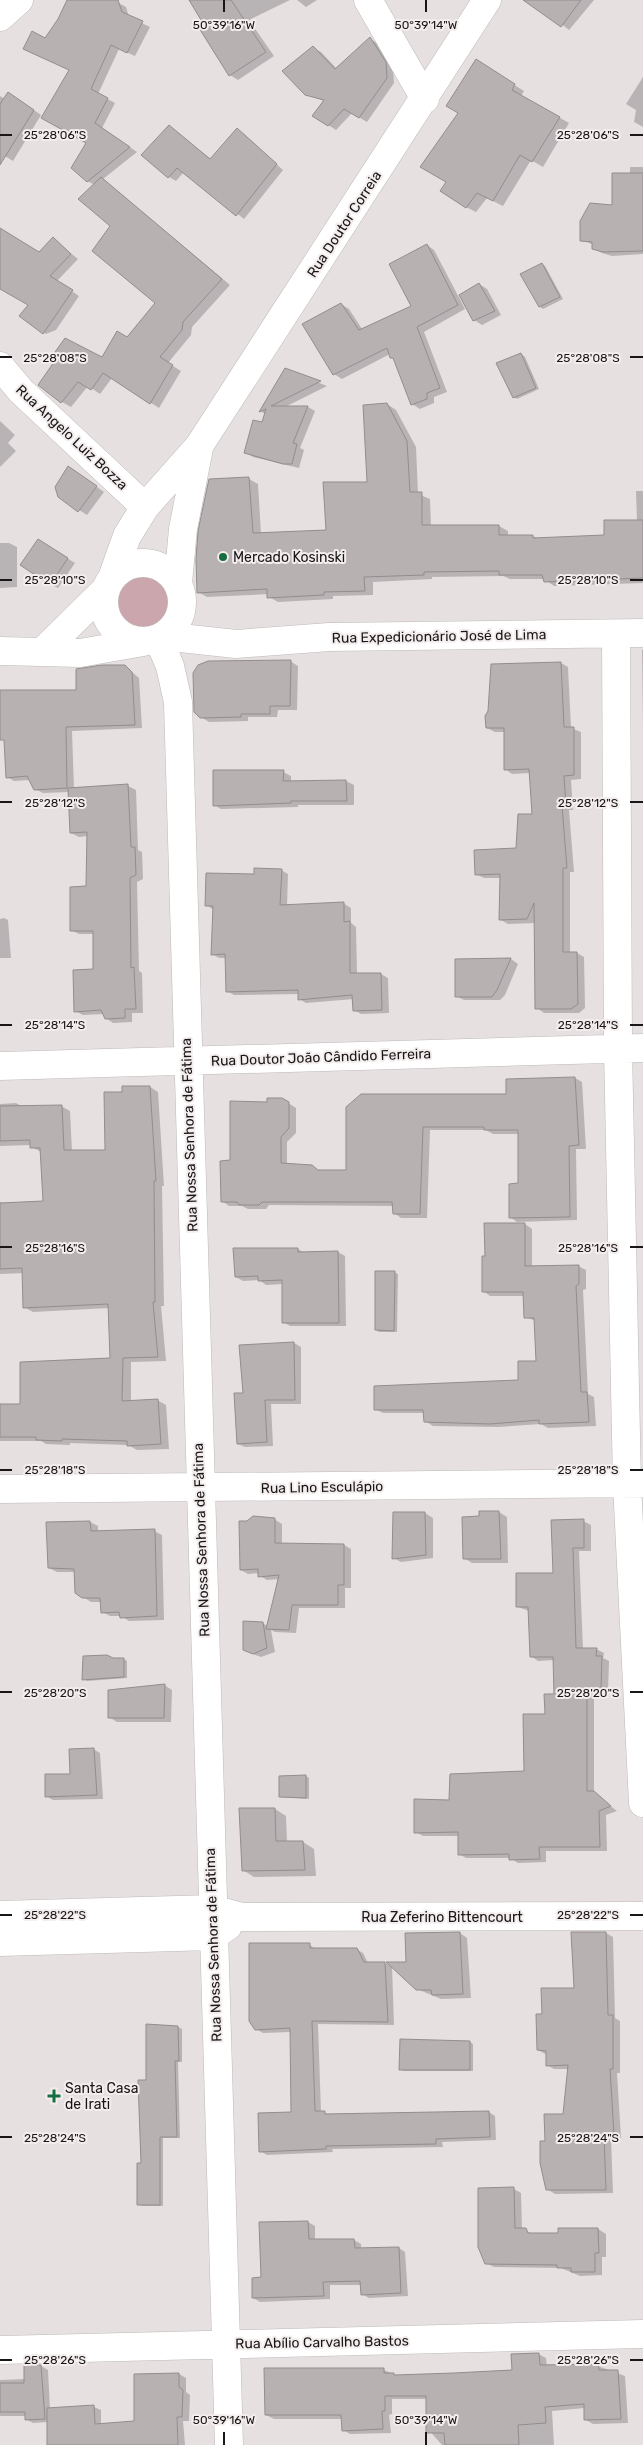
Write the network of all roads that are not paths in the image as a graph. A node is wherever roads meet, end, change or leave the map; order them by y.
1 (368, 0) edge
2 (487, 0) edge
3 (425, 99) junction
4 (0, 366) edge
5 (200, 446) junction
6 (145, 506) junction
7 (109, 583) junction
8 (180, 596) junction
9 (643, 633) edge
10 (616, 634) junction
11 (154, 639) junction
12 (236, 644) junction
13 (0, 652) edge
14 (42, 652) junction
15 (631, 1048) edge
16 (187, 1061) junction
17 (0, 1066) edge
18 (635, 1484) edge
19 (200, 1488) junction
20 (0, 1489) edge
21 (643, 1803) edge
22 (212, 1909) junction
23 (0, 1916) edge
24 (643, 1916) edge
25 (242, 1918) junction
26 (213, 1936) junction
27 (0, 1942) edge
28 (643, 2334) edge
29 (226, 2345) junction
30 (0, 2350) edge
31 (229, 2445) edge

1 - 3 street
2 - 3 street, Rua Doutor Correia
3 - 5 street, Rua Doutor Correia
4 - 6 street, Rua Angelo Luiz Bozza
5 - 6 street, Rua Doutor Correia
5 - 8 street, Rua Doutor Correia
6 - 7 street, Rua Doutor Correia
7 - 8 street
7 - 11 street
7 - 14 street
8 - 11 street
8 - 12 street
9 - 10 street, Rua Expedicionário José de Lima
10 - 12 street, Rua Expedicionário José de Lima
10 - 15 street
11 - 12 street, Rua Expedicionário José de Lima
11 - 14 street, Rua Expedicionário José de Lima
11 - 16 street, Rua Nossa Senhora de Fátima
13 - 14 street, Rua Expedicionário José de Lima
15 - 16 street, Rua Doutor João Cândido Ferreira
15 - 18 street
16 - 17 street, Rua Doutor João Cândido Ferreira
16 - 19 street, Rua Nossa Senhora de Fátima
18 - 19 street, Rua Lino Esculápio
18 - 21 street
19 - 20 street, Rua Lino Esculápio
19 - 22 street, Rua Nossa Senhora de Fátima
22 - 23 street, Rua Zeferino Bittencourt
22 - 25 street, Rua Zeferino Bittencourt
22 - 26 street, Rua Nossa Senhora de Fátima
24 - 25 street, Rua Zeferino Bittencourt
25 - 26 street
26 - 27 street
26 - 29 street, Rua Nossa Senhora de Fátima
28 - 29 street, Rua Abílio Carvalho Bastos
29 - 30 street, Rua Abílio Carvalho Bastos
29 - 31 street, Rua Nossa Senhora de Fátima

